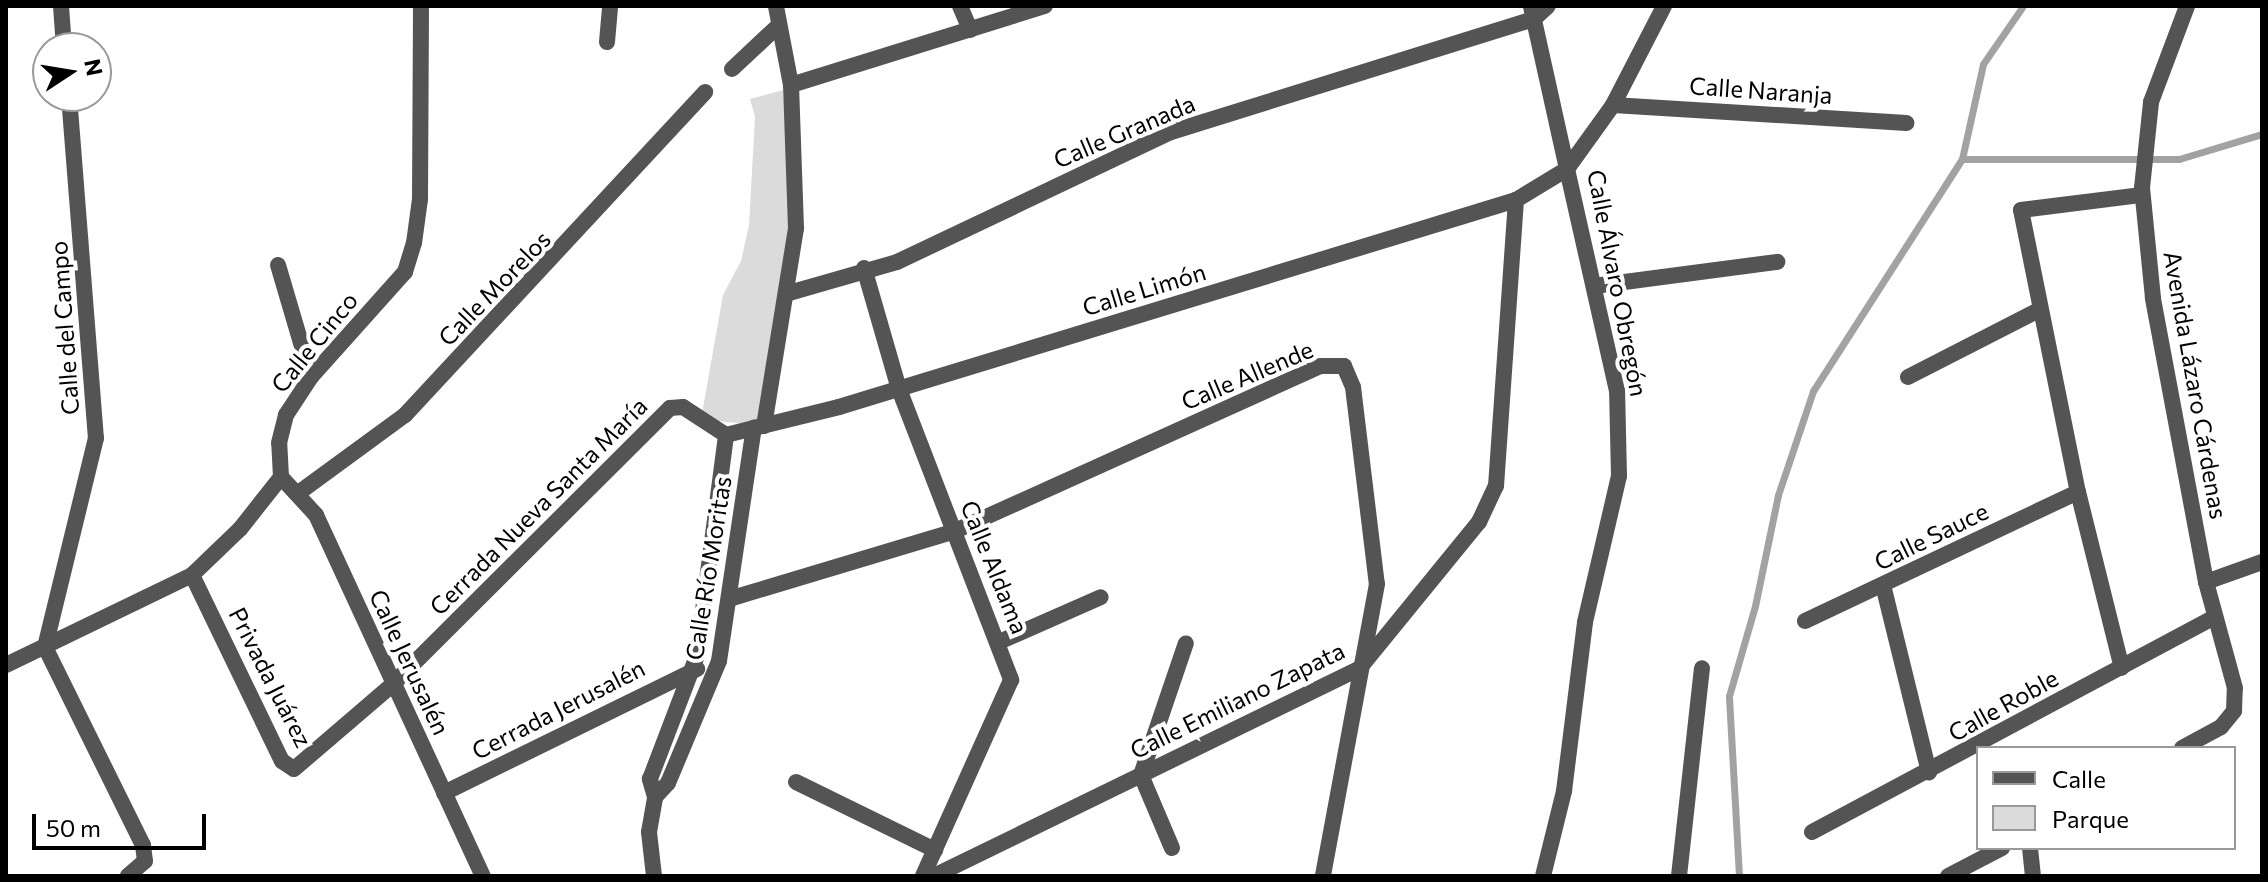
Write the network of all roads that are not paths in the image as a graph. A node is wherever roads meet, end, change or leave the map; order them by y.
1 (61, 6) edge
2 (421, 6) edge
3 (610, 6) edge
4 (776, 6) edge
5 (960, 6) edge
6 (1045, 6) edge
7 (1548, 6) edge
8 (1664, 6) edge
9 (2185, 7) edge
10 (1532, 13) edge
11 (779, 25) junction
12 (970, 30) junction
13 (63, 32) edge
14 (607, 42) dead end
15 (732, 69) dead end
16 (791, 85) junction
17 (705, 92) dead end
18 (1613, 105) junction
19 (70, 112) edge
20 (1906, 123) dead end
21 (1567, 169) junction
22 (2142, 192) junction
23 (1516, 200) junction
24 (1777, 262) dead end
25 (278, 265) dead end
26 (864, 268) junction
27 (1594, 286) junction
28 (789, 293) junction
29 (2039, 310) junction
30 (311, 377) junction
31 (1908, 377) dead end
32 (899, 389) junction
33 (759, 427) junction
34 (726, 435) junction
35 (281, 477) junction
36 (2078, 492) junction
37 (297, 494) junction
38 (955, 531) junction
39 (2262, 562) edge
40 (192, 575) junction
41 (2206, 582) junction
42 (1883, 585) junction
43 (1101, 597) dead end
44 (729, 599) junction
45 (2215, 617) junction
46 (1805, 621) dead end
47 (999, 642) junction
48 (1186, 643) dead end
49 (45, 647) junction
50 (6, 665) edge
51 (693, 668) junction
52 (1702, 668) dead end
53 (2122, 668) junction
54 (1359, 669) junction
55 (715, 674) junction
56 (393, 684) junction
57 (1981, 746) edge
58 (2186, 746) edge
59 (1976, 748) edge
60 (1929, 772) junction
61 (1141, 775) junction
62 (796, 782) dead end
63 (444, 793) junction
64 (655, 797) junction
65 (1812, 832) dead end
66 (1172, 848) dead end
67 (935, 850) junction
68 (1998, 850) edge
69 (2030, 850) edge
70 (128, 876) edge
71 (483, 876) edge
72 (654, 876) edge
73 (923, 876) edge
74 (934, 876) edge
75 (1323, 876) edge
76 (1543, 876) edge
77 (1679, 876) edge
78 (1948, 876) edge
79 (2033, 876) edge

1 - 13 street
2 - 30 street, Calle Cinco
3 - 14 street
4 - 11 street, Calle Río Moritas
5 - 12 street
6 - 12 street
7 - 10 street
8 - 18 street, Calle Álvaro Obregón
9 - 22 street, Avenida Lázaro Cárdenas
10 - 21 street
10 - 26 street, Calle Granada
11 - 15 street
11 - 16 street, Calle Río Moritas
12 - 16 street
16 - 28 street, Calle Río Moritas
17 - 37 street, Calle Morelos
18 - 20 street, Calle Naranja
18 - 21 street, Calle Álvaro Obregón
19 - 49 street, Calle del Campo
21 - 23 street, Calle Limón
21 - 27 street, Calle Álvaro Obregón
22 - 29 street
22 - 41 street, Avenida Lázaro Cárdenas
23 - 32 street, Calle Limón
23 - 54 street, Calle Emiliano Zapata
24 - 27 street
25 - 30 street
26 - 28 street, Calle Granada
26 - 32 street, Calle Aldama
27 - 76 street, Calle Álvaro Obregón
28 - 33 street, Calle Río Moritas
29 - 31 street
29 - 36 street
30 - 35 street, Calle Cinco
32 - 33 street, Calle Limón
32 - 38 street, Calle Aldama
33 - 34 street, Calle Limón
33 - 44 street, Calle Río Moritas
34 - 51 street, Calle Río Moritas
34 - 56 street, Cerrada Nueva Santa María
35 - 37 street, Calle Jerusalén
35 - 40 street
36 - 42 street, Calle Sauce
36 - 53 street
37 - 56 street, Calle Jerusalén
38 - 44 street, Calle Allende
38 - 47 street, Calle Aldama
38 - 54 street, Calle Allende
39 - 41 street
40 - 49 street
40 - 56 street, Privada Juárez
41 - 45 street, Avenida Lázaro Cárdenas
42 - 46 street, Calle Sauce
42 - 60 street
43 - 47 street
44 - 55 street, Calle Río Moritas
45 - 53 street, Calle Roble
45 - 58 street, Avenida Lázaro Cárdenas
47 - 67 street, Calle Aldama
48 - 61 street
49 - 50 street
49 - 70 street
51 - 55 street
51 - 63 street, Cerrada Jerusalén
51 - 64 street, Calle Río Moritas
52 - 77 street
53 - 57 street, Calle Roble
54 - 61 street, Calle Emiliano Zapata
54 - 75 street, Calle Allende
55 - 64 street, Calle Río Moritas
56 - 63 street, Calle Jerusalén
59 - 60 street, Calle Roble
60 - 65 street, Calle Roble
61 - 66 street
61 - 74 street, Calle Emiliano Zapata
62 - 67 street
63 - 71 street, Calle Jerusalén
64 - 72 street, Calle Río Moritas
67 - 73 street, Calle Aldama
68 - 78 street
69 - 79 street

